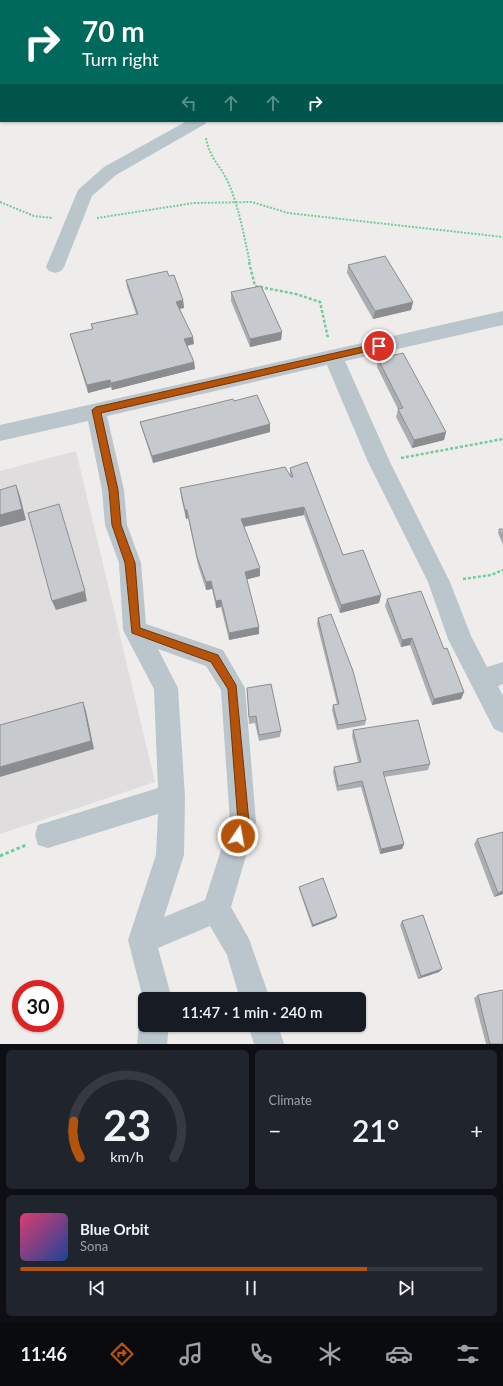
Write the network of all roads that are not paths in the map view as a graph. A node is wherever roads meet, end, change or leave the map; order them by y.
1 (202, 126) edge
2 (55, 267) dead end
3 (503, 318) edge
4 (333, 356) junction
5 (96, 410) junction
6 (0, 433) edge
7 (135, 630) junction
8 (492, 677) edge
9 (503, 721) edge
10 (172, 797) junction
11 (48, 835) dead end
12 (216, 909) junction
13 (142, 940) junction
14 (155, 992) edge
15 (253, 992) edge
16 (153, 1032) edge
17 (265, 1032) edge
18 (152, 1044) edge
19 (268, 1044) edge

1 - 2 street
3 - 4 street
4 - 5 street
4 - 8 street
5 - 6 street
5 - 7 street
7 - 10 street
7 - 12 street
8 - 9 street
10 - 11 street
10 - 13 street
12 - 13 street
12 - 15 street
13 - 14 street
16 - 18 street
17 - 19 street

